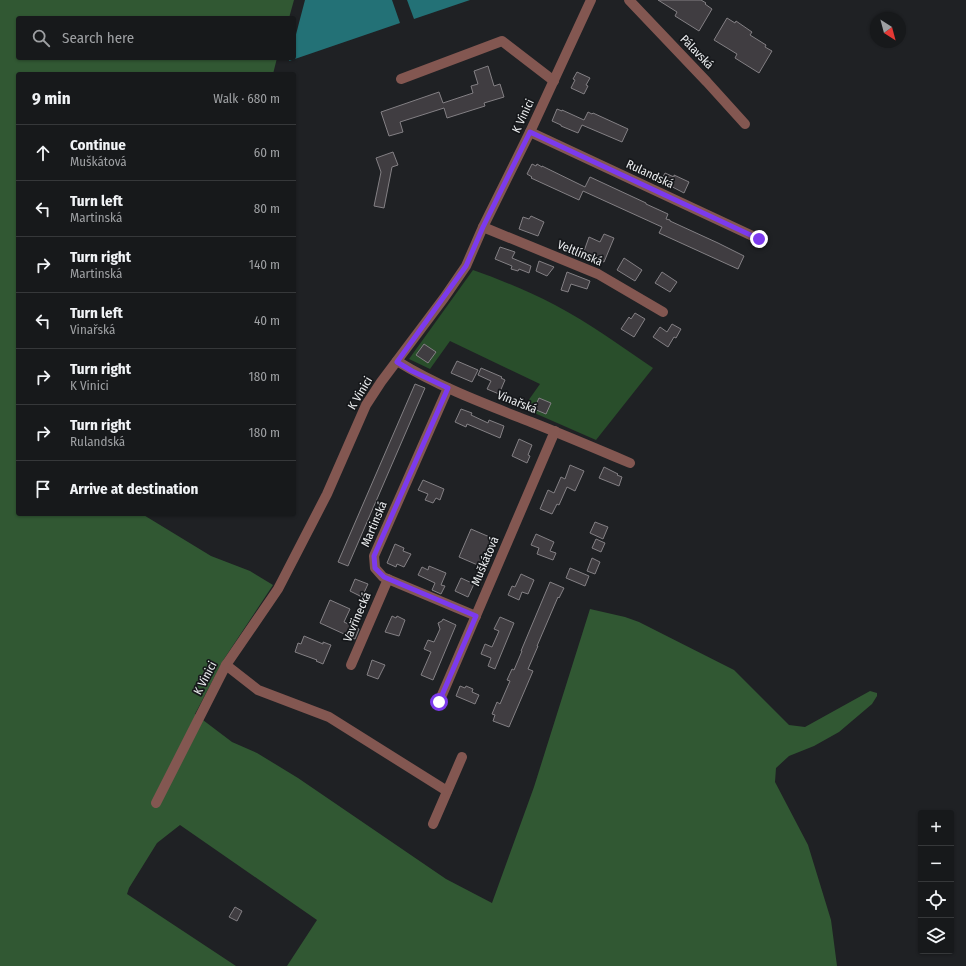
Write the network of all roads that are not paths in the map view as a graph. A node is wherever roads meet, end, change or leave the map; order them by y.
1 (591, 0) edge
2 (629, 0) edge
3 (401, 79) dead end
4 (554, 81) junction
5 (746, 124) dead end
6 (530, 132) junction
7 (483, 227) junction
8 (759, 239) dead end
9 (663, 312) dead end
10 (397, 362) junction
11 (448, 388) junction
12 (555, 431) junction
13 (630, 463) dead end
14 (388, 579) junction
15 (476, 616) junction
16 (226, 665) junction
17 (351, 665) dead end
18 (439, 702) dead end
19 (462, 757) dead end
20 (447, 791) junction
21 (156, 803) dead end
22 (433, 824) dead end

1 - 4 street, K Vinici
2 - 5 street, Pálavská
3 - 4 street
4 - 6 street, K Vinici
6 - 7 street, K Vinici
6 - 8 street, Rulandská
7 - 9 street, Veltlínská
7 - 10 street, K Vinici
10 - 11 street, Vinařská
10 - 16 street, K Vinici
11 - 12 street, Vinařská
11 - 14 street, Martinská
12 - 13 street, Vinařská
12 - 15 street, Muškátová
14 - 15 street, Martinská
14 - 17 street, Vavřinecká
15 - 18 street, Muškátová
16 - 20 street
16 - 21 street, K Vinici
19 - 20 street
20 - 22 street

